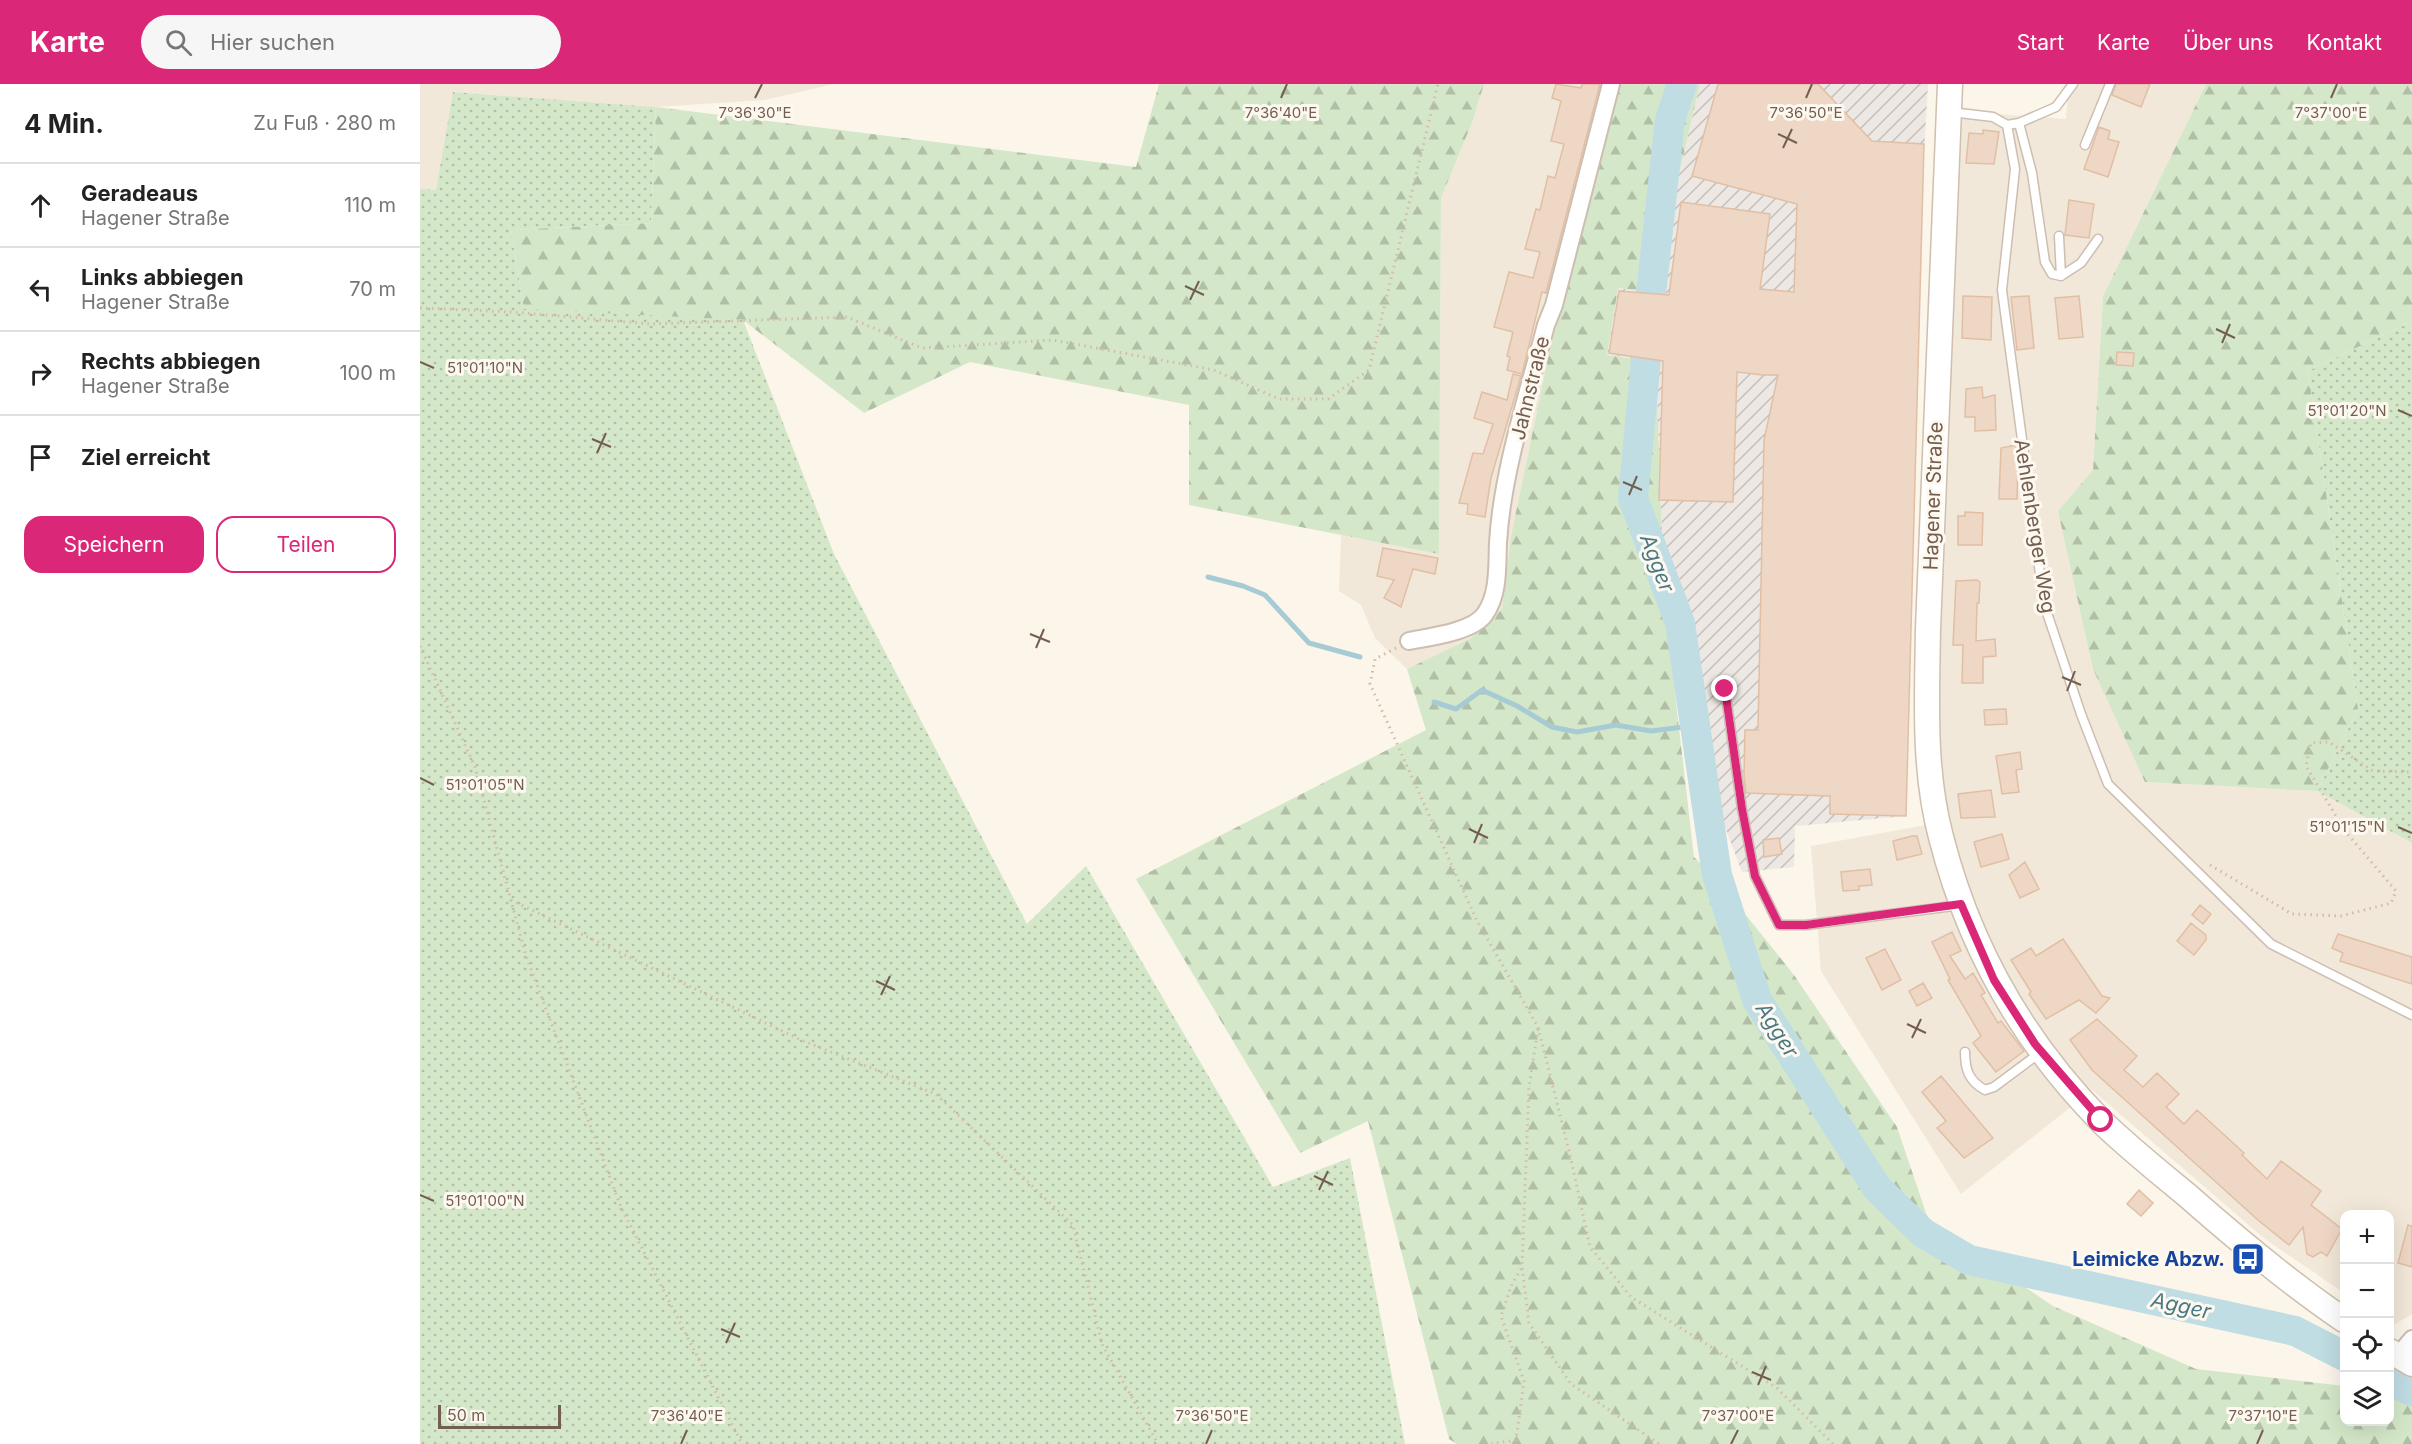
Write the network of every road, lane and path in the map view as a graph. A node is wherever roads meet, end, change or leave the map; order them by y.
1 (1438, 84) edge
2 (1611, 84) edge
3 (1950, 84) edge
4 (2073, 84) edge
5 (2110, 84) edge
6 (1949, 112) junction
7 (2019, 123) junction
8 (2007, 125) junction
9 (2085, 145) dead end
10 (2059, 236) dead end
11 (2098, 239) dead end
12 (2061, 276) junction
13 (420, 308) edge
14 (1409, 641) joint
15 (420, 646) edge
16 (1725, 689) dead end
17 (2412, 772) edge
18 (2204, 862) dead end
19 (511, 900) junction
20 (1961, 904) junction
21 (2412, 1015) edge
22 (1538, 1028) junction
23 (1965, 1052) dead end
24 (2041, 1052) junction
25 (1522, 1267) junction
26 (2341, 1318) edge
27 (742, 1444) edge
28 (1158, 1444) edge
29 (1491, 1444) edge
30 (1659, 1444) edge
31 (1833, 1444) edge

1 - 13 path
2 - 14 street, Jahnstraße
3 - 6 main road, Hagener Straße
4 - 7 lane
5 - 9 lane
6 - 8 lane
6 - 20 main road, Hagener Straße
7 - 8 lane
7 - 12 lane
8 - 21 lane, Aehlenberger Weg
10 - 12 lane
11 - 12 lane
14 - 22 path
15 - 19 path
16 - 20 lane
17 - 18 path
19 - 27 path
19 - 28 path
20 - 24 main road, Hagener Straße
22 - 25 path
22 - 31 path
23 - 24 lane
24 - 26 main road, Hagener Straße
25 - 29 path
25 - 30 path

